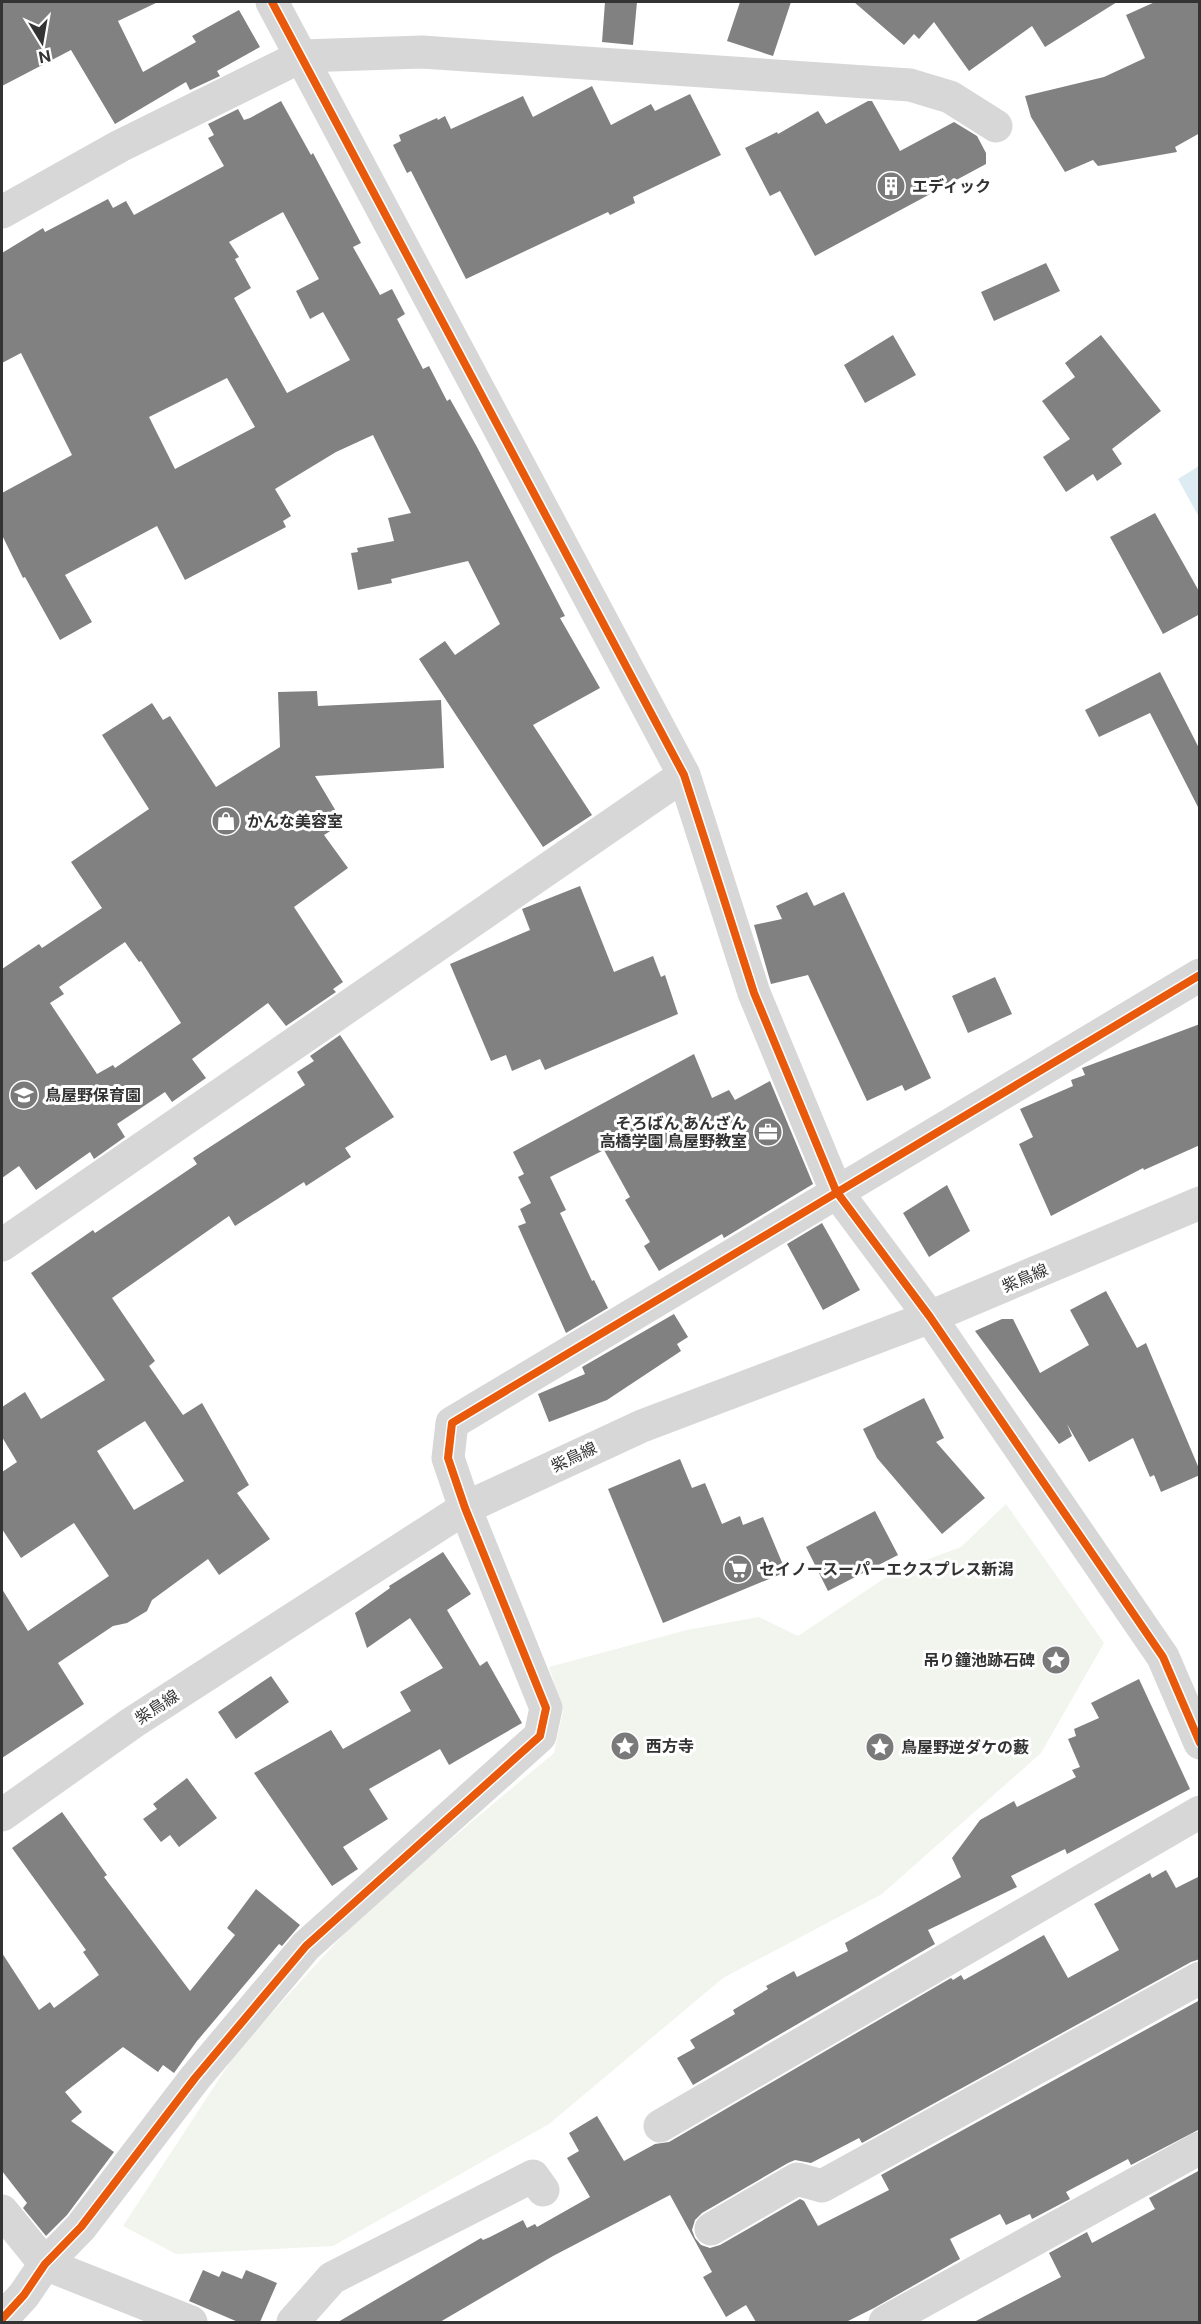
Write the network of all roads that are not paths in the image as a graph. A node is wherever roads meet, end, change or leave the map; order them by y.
1 (272, 2) edge
2 (302, 56) junction
3 (996, 126) dead end
4 (2, 213) edge
5 (684, 775) junction
6 (1200, 975) edge
7 (836, 1191) junction
8 (1200, 1203) edge
9 (2, 1245) edge
10 (930, 1317) junction
11 (465, 1508) junction
12 (1200, 1743) edge
13 (1200, 1812) edge
14 (2, 1815) edge
15 (1200, 1978) edge
16 (660, 2126) dead end
17 (1200, 2148) edge
18 (543, 2190) dead end
19 (2, 2211) edge
20 (711, 2229) dead end
21 (45, 2264) junction
22 (2, 2319) edge
23 (191, 2322) edge
24 (293, 2322) edge
25 (885, 2322) edge

1 - 2 street
2 - 3 street
2 - 4 street
2 - 5 street
5 - 7 street
5 - 9 street
6 - 7 street
7 - 10 street
7 - 11 street
8 - 10 street, 紫鳥線
10 - 11 street, 紫鳥線
10 - 12 street
11 - 14 street, 紫鳥線
11 - 21 street
13 - 16 street
15 - 20 street
17 - 25 street
18 - 24 street
19 - 21 street
21 - 22 street
21 - 23 street

